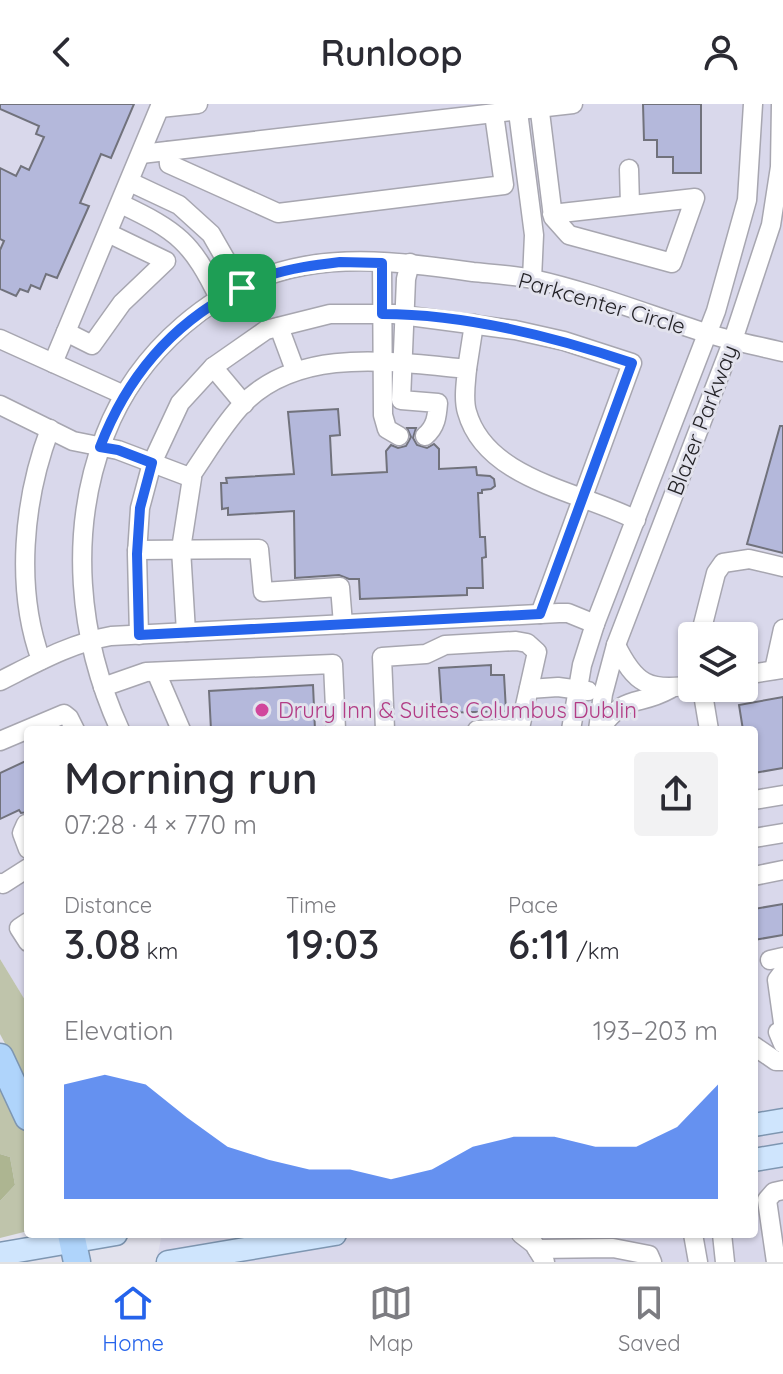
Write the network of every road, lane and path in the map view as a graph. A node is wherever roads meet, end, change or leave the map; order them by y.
1 (198, 104) edge
2 (573, 104) edge
3 (753, 104) edge
4 (781, 104) edge
5 (161, 106) edge
6 (539, 106) edge
7 (518, 107) edge
8 (494, 114) junction
9 (168, 151) junction
10 (141, 154) junction
11 (629, 169) dead end
12 (130, 182) junction
13 (121, 204) junction
14 (630, 205) junction
15 (552, 214) junction
16 (108, 233) junction
17 (382, 263) junction
18 (410, 263) junction
19 (532, 279) junction
20 (242, 288) junction
21 (220, 300) junction
22 (382, 314) junction
23 (404, 315) junction
24 (474, 324) junction
25 (279, 327) junction
26 (66, 332) junction
27 (709, 334) junction
28 (0, 339) edge
29 (733, 340) junction
30 (783, 352) edge
31 (381, 362) junction
32 (53, 363) junction
33 (402, 363) junction
34 (213, 367) junction
35 (467, 369) junction
36 (295, 370) junction
37 (124, 395) junction
38 (382, 399) junction
39 (401, 400) junction
40 (438, 403) junction
41 (244, 404) junction
42 (466, 404) junction
43 (0, 405) edge
44 (50, 429) junction
45 (399, 436) dead end
46 (425, 436) dead end
47 (100, 447) junction
48 (152, 463) junction
49 (190, 477) junction
50 (583, 497) junction
51 (636, 520) junction
52 (181, 549) junction
53 (137, 550) junction
54 (783, 567) edge
55 (263, 592) junction
56 (540, 614) junction
57 (704, 622) edge
58 (343, 624) junction
59 (595, 624) junction
60 (263, 628) junction
61 (783, 629) edge
62 (186, 632) junction
63 (139, 635) junction
64 (90, 640) junction
65 (616, 645) junction
66 (41, 660) junction
67 (778, 670) edge
68 (156, 672) junction
69 (758, 673) edge
70 (0, 681) edge
71 (678, 686) edge
72 (103, 687) junction
73 (529, 689) junction
74 (577, 689) junction
75 (678, 689) edge
76 (603, 694) junction
77 (694, 702) edge
78 (36, 726) edge
79 (73, 726) edge
80 (118, 726) edge
81 (179, 726) edge
82 (336, 726) edge
83 (385, 726) edge
84 (520, 726) edge
85 (572, 726) edge
86 (599, 726) edge
87 (601, 726) edge
88 (704, 726) edge
89 (24, 731) edge
90 (0, 741) edge
91 (783, 795) edge
92 (758, 799) edge
93 (783, 833) edge
94 (758, 837) edge
95 (783, 870) edge
96 (24, 871) edge
97 (758, 875) edge
98 (0, 883) edge
99 (774, 964) edge
100 (781, 1033) edge
101 (758, 1049) edge
102 (0, 1057) edge
103 (783, 1061) edge
104 (24, 1108) edge
105 (783, 1120) edge
106 (758, 1124) edge
107 (783, 1155) edge
108 (758, 1159) edge
109 (783, 1190) edge
110 (776, 1219) edge
111 (102, 1238) edge
112 (311, 1238) edge
113 (525, 1238) edge
114 (578, 1238) edge
115 (694, 1238) edge
116 (722, 1238) edge
117 (74, 1246) edge
118 (587, 1250) junction
119 (0, 1254) edge
120 (541, 1255) edge
121 (565, 1256) edge
122 (168, 1262) edge
123 (652, 1262) edge
124 (698, 1262) edge
125 (725, 1262) edge
126 (776, 1262) edge

1 - 5 street
2 - 6 street
3 - 27 street, Blazer Parkway
4 - 29 street, Blazer Parkway
5 - 10 street
6 - 7 street
6 - 15 street
7 - 8 street
7 - 19 street
8 - 9 street
8 - 9 street
9 - 10 street
10 - 12 street
11 - 14 street
12 - 13 street
12 - 20 street
13 - 16 street
13 - 21 street
14 - 15 street
14 - 15 street
16 - 26 street
16 - 26 street
17 - 18 street, Parkcenter Circle
17 - 20 street, Parkcenter Circle
17 - 22 street
18 - 19 street, Parkcenter Circle
18 - 23 street
19 - 27 street, Parkcenter Circle
20 - 21 street, Parkcenter Circle
21 - 37 street, Parkcenter Circle
22 - 23 street
22 - 25 street
22 - 31 street
23 - 24 street
23 - 33 street
24 - 35 street
24 - 50 street
25 - 34 street
25 - 36 street
26 - 32 street
27 - 29 street, Parkcenter Circle
27 - 51 street, Blazer Parkway
28 - 32 street
29 - 30 street, Parkcenter Circle
29 - 65 street, Blazer Parkway
31 - 33 street
31 - 36 street
31 - 38 street
32 - 37 street
33 - 35 street
33 - 39 street
34 - 41 street
34 - 48 street
35 - 42 street
36 - 41 street
37 - 47 street, Parkcenter Circle
38 - 39 street
38 - 45 street
39 - 40 street
40 - 42 street
40 - 46 street
41 - 49 street
42 - 50 street
43 - 44 street
44 - 47 street
44 - 66 street
47 - 48 street
47 - 64 street, Parkcenter Circle
48 - 49 street
48 - 53 street
49 - 52 street
50 - 51 street
50 - 56 street
51 - 59 street, Blazer Parkway
52 - 53 street
52 - 55 street
52 - 62 street
53 - 63 street
54 - 57 street
55 - 58 street
55 - 60 street
56 - 58 street
56 - 59 street
58 - 60 street
59 - 74 street, Blazer Parkway
60 - 62 street
61 - 67 street
62 - 63 street
63 - 64 street
64 - 66 street
64 - 72 street, Parkcenter Circle
65 - 71 street
65 - 76 street, Blazer Parkway
66 - 70 street
67 - 69 street
68 - 72 street
68 - 81 street
68 - 82 street
72 - 80 street, Parkcenter Circle
73 - 74 street
73 - 83 street
73 - 84 street
74 - 76 street
74 - 85 street, Blazer Parkway
75 - 87 street
76 - 86 street, Blazer Parkway
77 - 88 street
78 - 79 street
89 - 90 street
91 - 92 street
93 - 94 street
95 - 97 street
96 - 98 street
99 - 100 street
101 - 103 street
102 - 104 highway
105 - 106 main road
107 - 108 main road
109 - 110 street
110 - 126 street
111 - 117 main road
112 - 122 main road
113 - 120 street
114 - 118 street
115 - 124 street
116 - 125 street
117 - 119 main road
118 - 121 street
118 - 123 street
120 - 121 street

